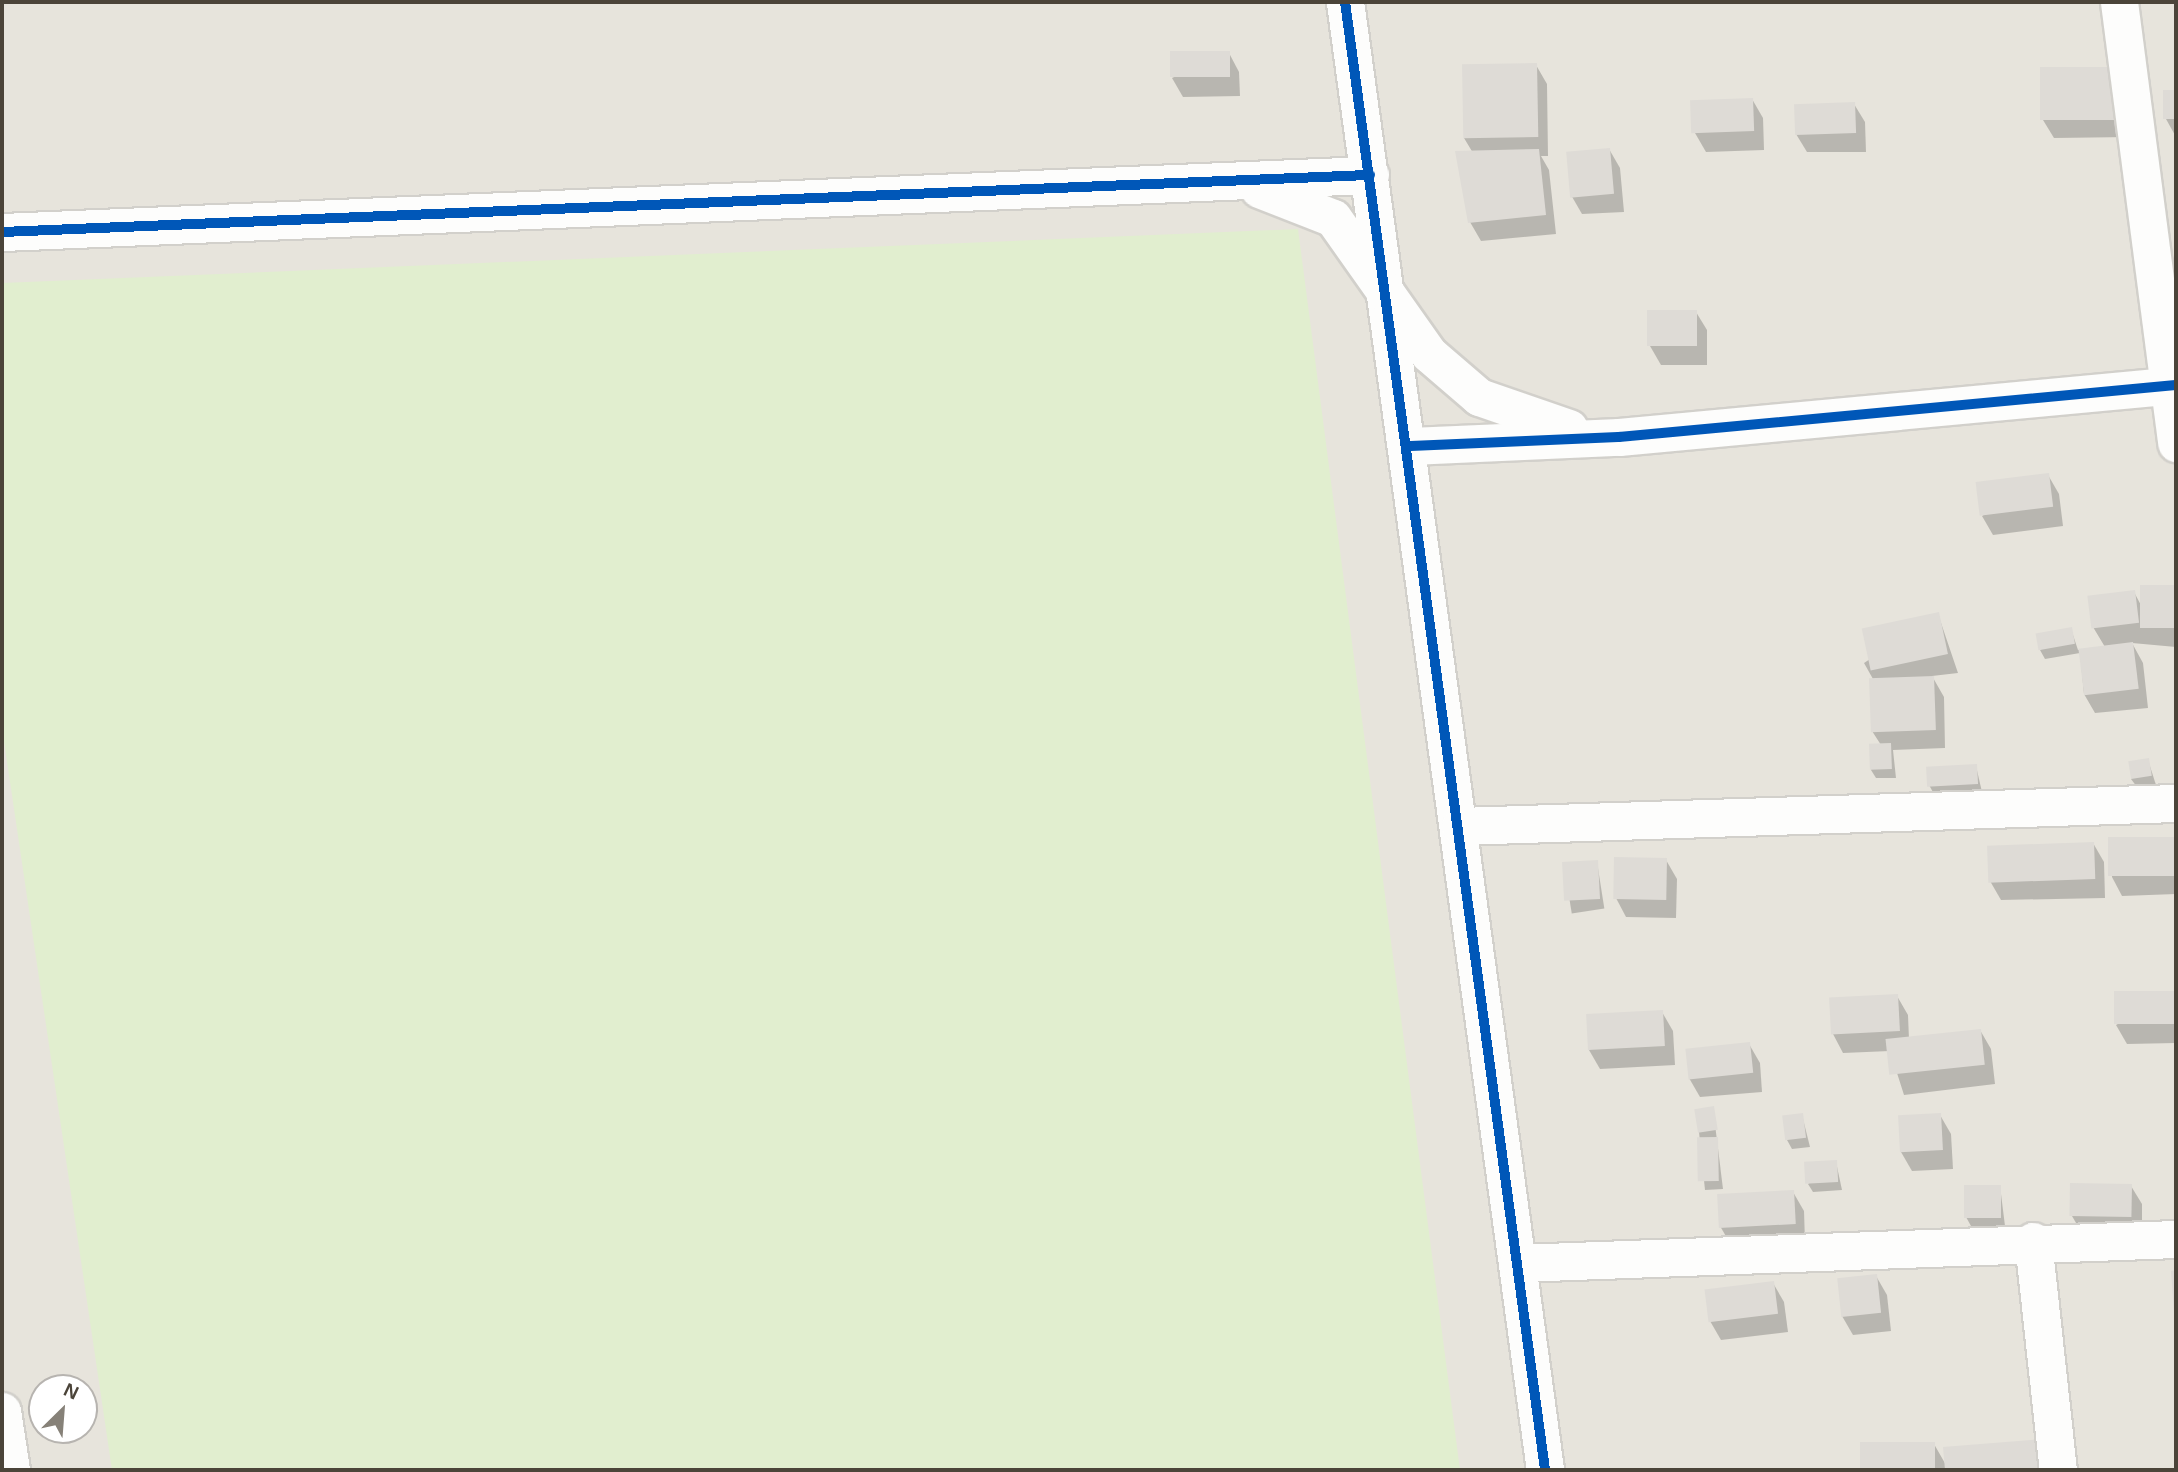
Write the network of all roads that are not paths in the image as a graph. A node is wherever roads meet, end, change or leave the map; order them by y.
1 (1345, 2) edge
2 (2119, 2) edge
3 (1370, 175) junction
4 (1228, 181) junction
5 (2, 232) edge
6 (1388, 288) junction
7 (2172, 386) edge
8 (1619, 437) junction
9 (2176, 443) edge
10 (1410, 446) junction
11 (2176, 803) edge
12 (1460, 826) junction
13 (2176, 1239) edge
14 (2033, 1241) junction
15 (1518, 1263) junction
16 (2, 1411) edge
17 (11, 1470) edge
18 (1545, 1470) edge
19 (2058, 1470) edge

1 - 3 street
2 - 7 street
3 - 4 street
3 - 6 street
4 - 5 street
4 - 6 street
6 - 8 street
6 - 10 street
7 - 8 street
7 - 9 street
8 - 10 street
10 - 12 street
11 - 12 street
12 - 15 street
13 - 14 street
14 - 15 street
14 - 19 street
15 - 18 street
16 - 17 street

